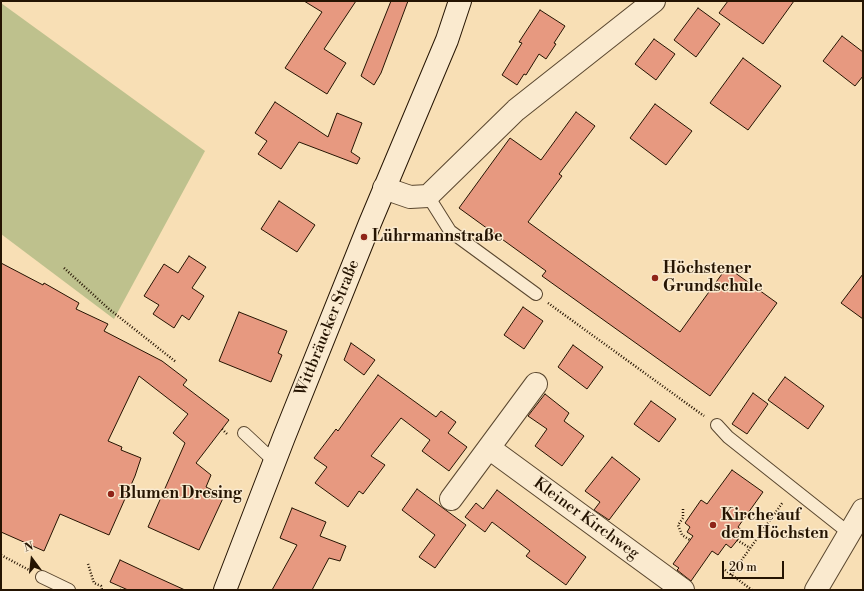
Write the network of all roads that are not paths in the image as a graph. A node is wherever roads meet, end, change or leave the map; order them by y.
1 (460, 1) edge
2 (654, 1) edge
3 (384, 188) junction
4 (428, 196) junction
5 (536, 294) road end
6 (536, 384) dead end
7 (717, 425) road end
8 (244, 434) dead end
9 (489, 448) junction
10 (275, 462) junction
11 (452, 499) dead end
12 (863, 510) edge
13 (849, 533) junction
14 (42, 577) road end
15 (819, 589) edge
16 (69, 590) edge
17 (225, 590) edge
18 (683, 590) edge

1 - 3 street, Wittbräucker Straße
2 - 4 street
3 - 4 street
3 - 10 street, Wittbräucker Straße
4 - 5 lane
6 - 9 street
7 - 13 lane
8 - 10 lane
9 - 11 street
9 - 18 street, Kleiner Kirchweg
10 - 17 street, Wittbräucker Straße
12 - 13 street
13 - 15 street
14 - 16 lane

